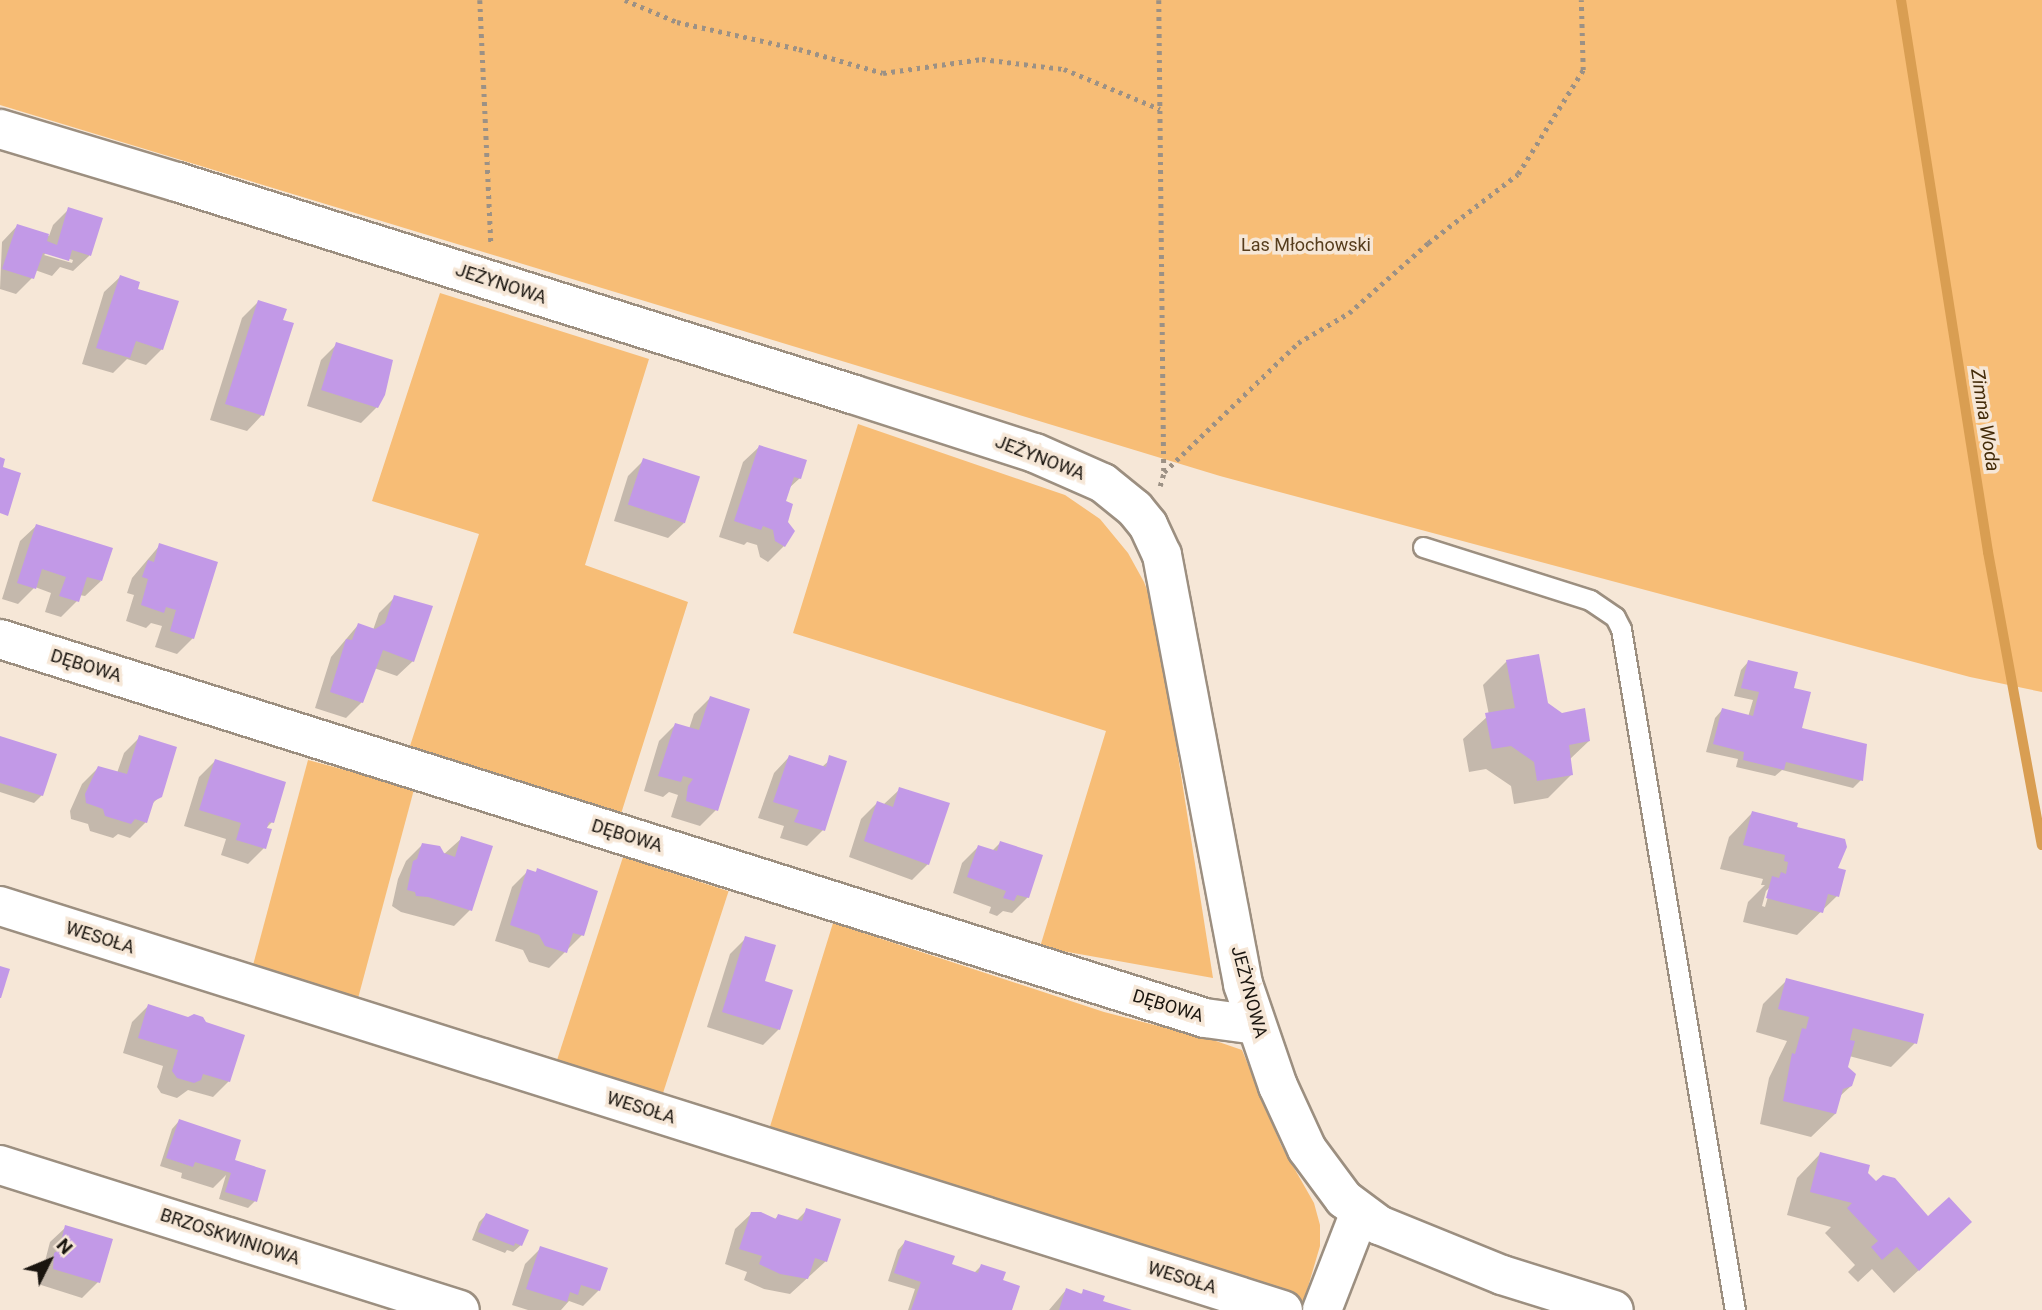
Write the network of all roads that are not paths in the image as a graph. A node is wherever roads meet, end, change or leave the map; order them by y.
1 (0, 130) edge
2 (1423, 547) dead end
3 (0, 639) edge
4 (0, 906) edge
5 (1256, 1025) junction
6 (0, 1165) edge
7 (1360, 1212) junction
8 (460, 1310) edge
9 (1283, 1310) edge
10 (1322, 1310) edge
11 (1614, 1310) edge
12 (1735, 1310) edge

1 - 5 street, JEŻYNOWA
2 - 12 lane
3 - 5 street, DĘBOWA
4 - 9 street, WESOŁA
5 - 7 street, JEŻYNOWA
6 - 8 street, BRZOSKWINIOWA
7 - 10 street
7 - 11 street, JEŻYNOWA

